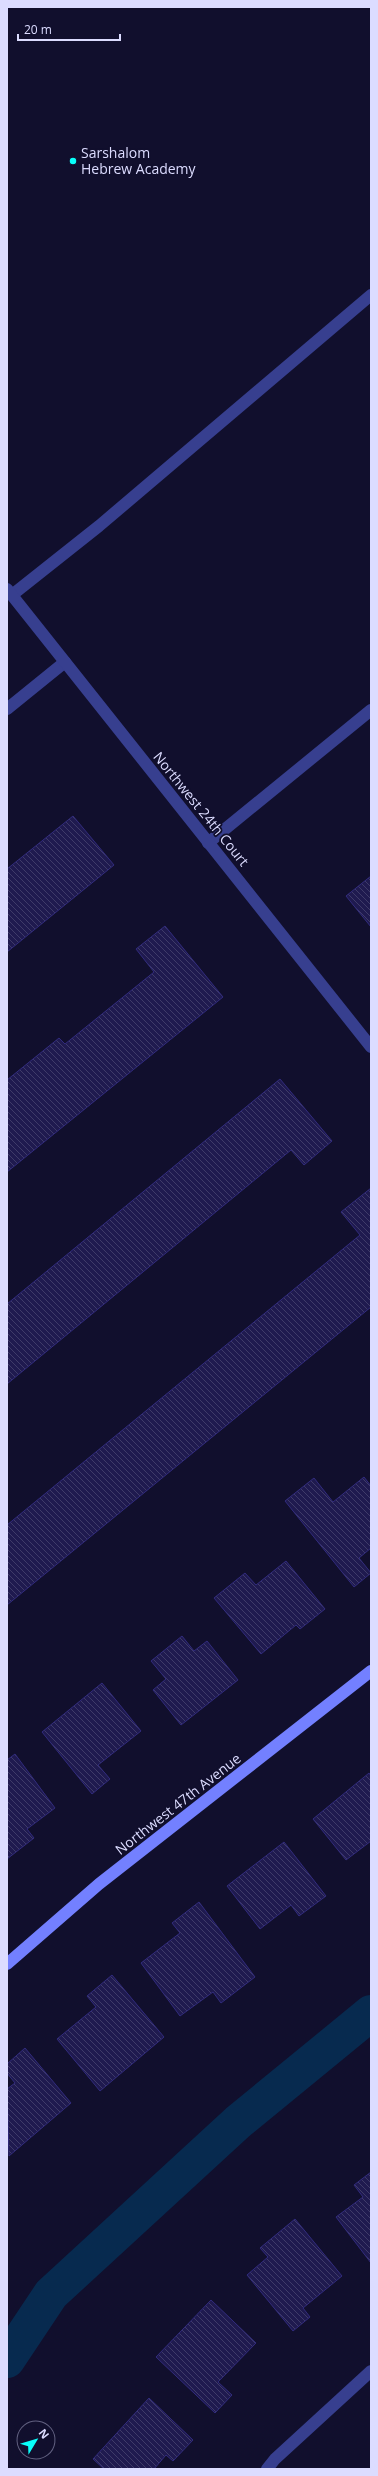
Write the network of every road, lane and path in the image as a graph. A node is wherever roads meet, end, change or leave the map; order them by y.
1 (371, 295) edge
2 (9, 592) edge
3 (65, 662) junction
4 (7, 709) edge
5 (371, 710) edge
6 (208, 843) junction
7 (371, 1047) edge
8 (371, 1671) edge
9 (7, 1964) edge
10 (371, 2372) edge
11 (267, 2469) edge

1 - 2 street
2 - 3 street, Northwest 24th Court
3 - 4 street
3 - 6 street, Northwest 24th Court
5 - 6 street
6 - 7 street, Northwest 24th Court
8 - 9 street, Northwest 47th Avenue
10 - 11 street

